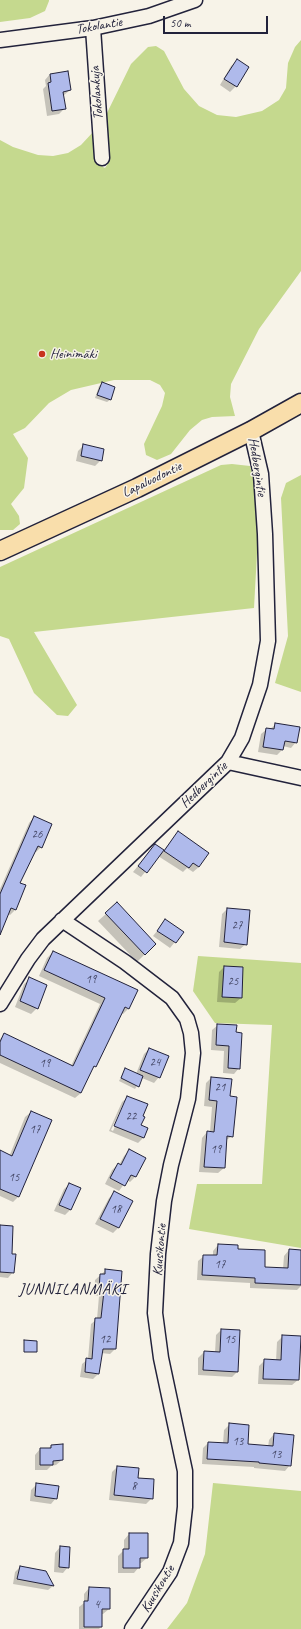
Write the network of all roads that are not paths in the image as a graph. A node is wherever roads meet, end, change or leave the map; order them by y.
1 (195, 0) edge
2 (93, 28) junction
3 (0, 40) edge
4 (102, 158) dead end
5 (301, 403) edge
6 (251, 431) junction
7 (0, 551) edge
8 (228, 762) junction
9 (301, 778) edge
10 (62, 920) junction
11 (0, 1004) edge
12 (132, 1629) edge

1 - 2 street, Tokolantie
2 - 3 street, Tokolantie
2 - 4 street, Tokolankuja
5 - 6 main road, Lapaluodontie
6 - 7 main road, Lapaluodontie
6 - 8 street, Hedbergintie
8 - 9 street
8 - 10 street, Hedbergintie
10 - 11 street, Hedbergintie
10 - 12 street, Kuusikontie

